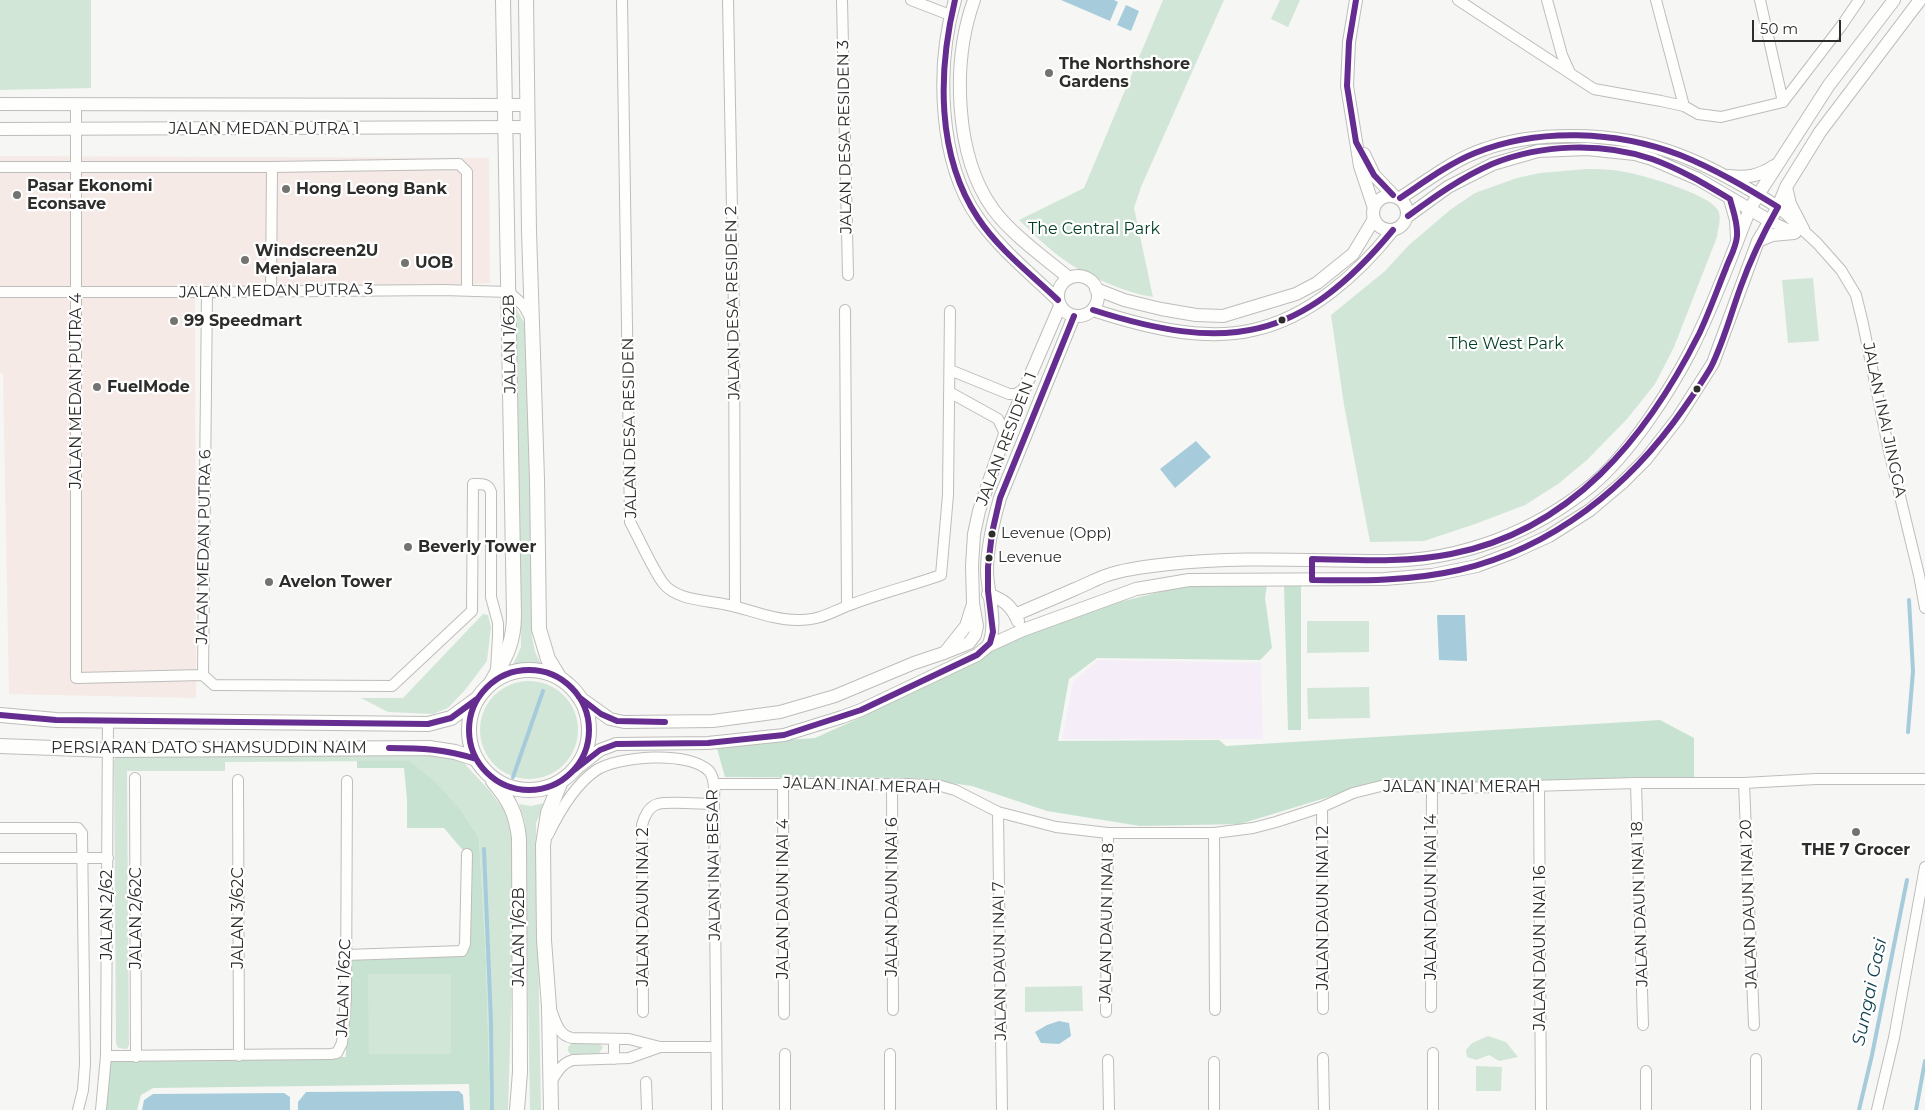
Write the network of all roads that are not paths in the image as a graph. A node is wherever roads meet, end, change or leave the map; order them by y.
1 (503, 0) edge
2 (526, 0) edge
3 (622, 0) edge
4 (728, 0) edge
5 (842, 0) edge
6 (911, 0) edge
7 (955, 0) edge
8 (974, 0) edge
9 (1356, 0) edge
10 (1458, 0) edge
11 (1547, 0) edge
12 (1656, 0) edge
13 (1760, 0) edge
14 (1859, 0) edge
15 (1894, 0) edge
16 (1920, 0) edge
17 (950, 15) junction
18 (1571, 74) junction
19 (1783, 102) junction
20 (0, 104) edge
21 (76, 104) junction
22 (506, 105) junction
23 (527, 105) junction
24 (1684, 106) junction
25 (527, 127) junction
26 (506, 128) junction
27 (0, 129) edge
28 (76, 129) junction
29 (1356, 142) junction
30 (1779, 162) junction
31 (0, 167) edge
32 (76, 167) junction
33 (272, 167) junction
34 (1724, 176) junction
35 (1786, 187) junction
36 (1758, 195) junction
37 (1396, 196) junction
38 (1730, 199) junction
39 (1778, 207) junction
40 (1750, 209) junction
41 (1374, 214) junction
42 (1408, 216) junction
43 (1770, 221) junction
44 (1393, 230) junction
45 (1799, 231) junction
46 (1758, 242) junction
47 (1736, 243) junction
48 (848, 275) dead end
49 (1070, 278) junction
50 (1096, 289) junction
51 (271, 290) junction
52 (466, 290) junction
53 (0, 292) edge
54 (76, 292) junction
55 (207, 292) junction
56 (509, 292) junction
57 (1059, 303) junction
58 (845, 310) dead end
59 (1093, 310) junction
60 (950, 311) dead end
61 (1074, 316) junction
62 (533, 325) junction
63 (950, 370) junction
64 (1026, 388) junction
65 (951, 393) junction
66 (1005, 434) junction
67 (1540, 521) junction
68 (1549, 536) junction
69 (988, 594) junction
70 (973, 603) junction
71 (735, 606) junction
72 (847, 606) junction
73 (1925, 608) edge
74 (1016, 615) junction
75 (1022, 630) junction
76 (975, 635) junction
77 (988, 646) junction
78 (944, 653) junction
79 (203, 675) junction
80 (559, 678) junction
81 (493, 679) junction
82 (579, 697) junction
83 (477, 699) junction
84 (0, 715) edge
85 (108, 720) junction
86 (0, 746) edge
87 (108, 750) junction
88 (476, 759) junction
89 (573, 771) junction
90 (487, 773) junction
91 (136, 778) dead end
92 (1925, 779) edge
93 (238, 780) dead end
94 (561, 780) junction
95 (347, 781) dead end
96 (1636, 783) junction
97 (1744, 783) junction
98 (714, 784) junction
99 (783, 784) junction
100 (892, 785) junction
101 (1538, 786) junction
102 (1432, 787) junction
103 (714, 804) junction
104 (1322, 807) junction
105 (998, 812) junction
106 (0, 828) edge
107 (1108, 833) junction
108 (1214, 833) junction
109 (542, 845) junction
110 (466, 854) dead end
111 (83, 857) junction
112 (0, 858) edge
113 (108, 858) junction
114 (1925, 867) edge
115 (346, 955) junction
116 (549, 1007) junction
117 (1430, 1007) dead end
118 (1323, 1009) dead end
119 (893, 1010) dead end
120 (1215, 1010) dead end
121 (643, 1012) dead end
122 (1106, 1012) dead end
123 (784, 1014) dead end
124 (1754, 1024) dead end
125 (1643, 1025) dead end
126 (614, 1039) junction
127 (660, 1047) junction
128 (716, 1047) junction
129 (1433, 1053) dead end
130 (785, 1054) dead end
131 (890, 1054) dead end
132 (106, 1056) junction
133 (239, 1056) junction
134 (136, 1057) junction
135 (1323, 1058) dead end
136 (614, 1059) junction
137 (1756, 1059) dead end
138 (1108, 1060) dead end
139 (1214, 1062) dead end
140 (1646, 1071) dead end
141 (520, 1072) junction
142 (551, 1082) junction
143 (646, 1082) dead end
144 (78, 1110) edge
145 (102, 1110) edge
146 (517, 1110) edge
147 (524, 1110) edge
148 (551, 1110) edge
149 (647, 1110) edge
150 (717, 1110) edge
151 (785, 1110) edge
152 (890, 1110) edge
153 (1002, 1110) edge
154 (1108, 1110) edge
155 (1214, 1110) edge
156 (1324, 1110) edge
157 (1433, 1110) edge
158 (1541, 1110) edge
159 (1646, 1110) edge
160 (1756, 1110) edge
161 (1877, 1110) edge

1 - 22 main road, JALAN 1/62B
2 - 23 main road, JALAN 1/62B
3 - 71 street, JALAN DESA RESIDEN
4 - 71 street, JALAN DESA RESIDEN 2
5 - 48 street, JALAN DESA RESIDEN 3
6 - 17 street
7 - 17 street
8 - 49 street
9 - 29 street
10 - 18 street
11 - 18 street
12 - 24 street
13 - 19 street
14 - 19 street
15 - 30 street
16 - 35 street
17 - 57 street
18 - 24 street
19 - 24 street
20 - 21 street, JALAN MEDAN PUTRA 1
21 - 22 street, JALAN MEDAN PUTRA 1
21 - 28 street, JALAN MEDAN PUTRA 4
22 - 23 street, JALAN MEDAN PUTRA 1
22 - 26 main road, JALAN 1/62B
23 - 25 main road, JALAN 1/62B
25 - 26 street, JALAN MEDAN PUTRA 1
25 - 62 main road, JALAN 1/62B
26 - 28 street, JALAN MEDAN PUTRA 1
26 - 56 main road, JALAN 1/62B
27 - 28 street, JALAN MEDAN PUTRA 1
28 - 32 street, JALAN MEDAN PUTRA 4
29 - 37 street
29 - 41 street
30 - 34 street
30 - 36 street
31 - 32 street
32 - 33 street
32 - 54 street, JALAN MEDAN PUTRA 4
33 - 51 street
33 - 52 street
34 - 36 street
34 - 37 street
35 - 39 street
35 - 45 street
36 - 39 street
36 - 40 street
37 - 41 street
37 - 42 street
38 - 40 street
38 - 42 street
38 - 47 street
39 - 43 street
39 - 45 street, JALAN INAI JINGGA
40 - 43 street
40 - 47 street
41 - 44 street
41 - 50 street
42 - 44 street
43 - 45 street, JALAN INAI JINGGA
43 - 46 street
44 - 59 street
45 - 46 street
45 - 73 street, JALAN INAI JINGGA
46 - 68 street
47 - 67 street
49 - 50 street
49 - 57 street
50 - 59 street
51 - 52 street, JALAN MEDAN PUTRA 3
51 - 55 street, JALAN MEDAN PUTRA 3
52 - 56 street, JALAN MEDAN PUTRA 3
53 - 54 street, JALAN MEDAN PUTRA 3
54 - 55 street, JALAN MEDAN PUTRA 3
54 - 79 street, JALAN MEDAN PUTRA 4
55 - 79 street, JALAN MEDAN PUTRA 6
56 - 62 street
56 - 81 main road, JALAN 1/62B
57 - 61 street
57 - 64 street, JALAN RESIDEN 1
58 - 72 street
59 - 61 street
60 - 63 street, JALAN DESA RESIDEN
61 - 69 street, JALAN RESIDEN 1
62 - 80 main road, JALAN 1/62B
63 - 64 street
63 - 65 street, JALAN DESA RESIDEN
64 - 66 street, JALAN RESIDEN 1
65 - 66 street
65 - 72 street, JALAN DESA RESIDEN
66 - 70 street, JALAN RESIDEN 1
67 - 68 street
67 - 74 street
68 - 75 street
69 - 74 street
69 - 77 street, JALAN RESIDEN 1
70 - 76 street, JALAN RESIDEN 1
70 - 78 street
71 - 72 street, JALAN DESA RESIDEN
74 - 75 street
75 - 77 street
76 - 77 street
76 - 78 street
77 - 89 street
78 - 82 street
79 - 81 street
80 - 81 main road
80 - 82 main road
81 - 83 main road
82 - 89 main road
83 - 85 main road, PERSIARAN DATO SHAMSUDDIN NAIM
83 - 88 main road
84 - 85 main road, PERSIARAN DATO SHAMSUDDIN NAIM
85 - 87 street, JALAN 2/62
86 - 87 main road, PERSIARAN DATO SHAMSUDDIN NAIM
87 - 88 main road, PERSIARAN DATO SHAMSUDDIN NAIM
87 - 113 street, JALAN 2/62
88 - 90 main road
89 - 94 main road
90 - 94 main road
90 - 141 main road, JALAN 1/62B
91 - 134 street, JALAN 2/62C
92 - 97 street, JALAN INAI MERAH
93 - 133 street, JALAN 3/62C
94 - 109 main road, JALAN 1/62B
95 - 115 street, JALAN 1/62C
96 - 97 street, JALAN INAI MERAH
96 - 101 street, JALAN INAI MERAH
96 - 125 street, JALAN DAUN INAI 18
97 - 124 street, JALAN DAUN INAI 20
98 - 99 street, JALAN INAI MERAH
98 - 103 street, JALAN INAI BESAR
98 - 109 street, JALAN INAI BESAR
99 - 100 street, JALAN INAI MERAH
99 - 123 street, JALAN DAUN INAI 4
100 - 105 street, JALAN INAI MERAH
100 - 119 street, JALAN DAUN INAI 6
101 - 102 street, JALAN INAI MERAH
101 - 158 street, JALAN DAUN INAI 16
102 - 104 street, JALAN INAI MERAH
102 - 117 street, JALAN DAUN INAI 14
103 - 121 street, JALAN DAUN INAI 2
103 - 128 street, JALAN INAI BESAR
104 - 108 street, JALAN INAI MERAH
104 - 118 street, JALAN DAUN INAI 12
105 - 107 street, JALAN INAI MERAH
105 - 153 street, JALAN DAUN INAI 7
106 - 111 street, JALAN 2/62
107 - 108 street, JALAN INAI MERAH
107 - 122 street, JALAN DAUN INAI 8
108 - 120 street
109 - 116 main road, JALAN 1/62B
110 - 115 street
111 - 112 street
111 - 113 street
111 - 144 street, JALAN 2/62
113 - 132 street, JALAN 2/62
114 - 161 street
115 - 133 street, JALAN 1/62C
116 - 126 street
116 - 142 main road, JALAN 1/62B
126 - 127 street
126 - 136 street
127 - 128 street
127 - 136 street
128 - 150 street, JALAN INAI BESAR
129 - 157 street
130 - 151 street
131 - 152 street
132 - 134 street, JALAN 1/62C
132 - 145 street, JALAN 2/62
133 - 134 street, JALAN 1/62C
135 - 156 street
136 - 142 street
137 - 160 street
138 - 154 street
139 - 155 street
140 - 159 street
141 - 146 main road, JALAN 1/62B
141 - 147 main road
142 - 148 main road, JALAN 1/62B
143 - 149 street

